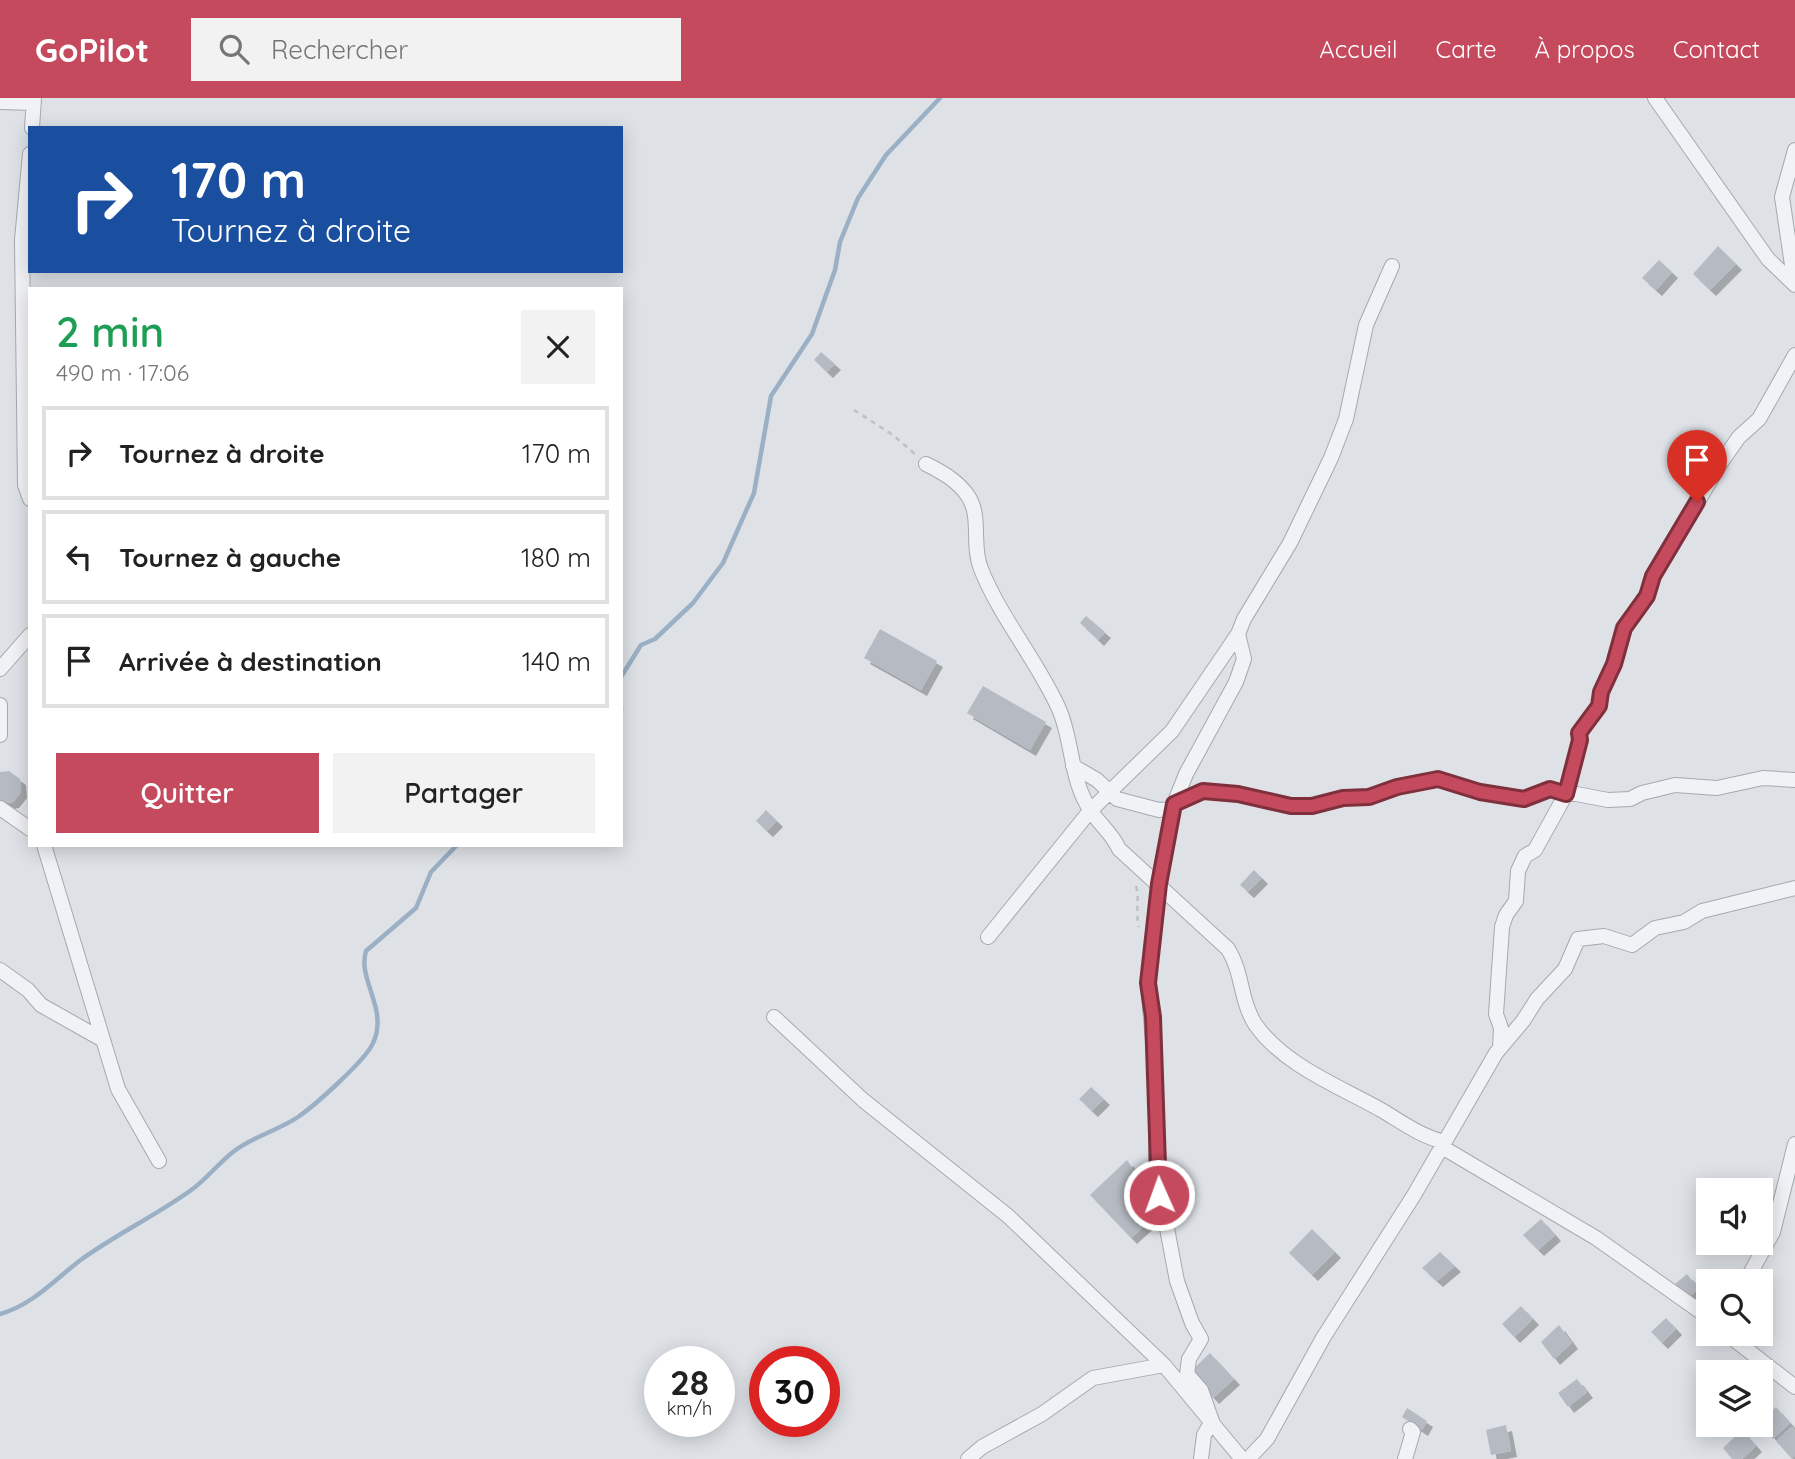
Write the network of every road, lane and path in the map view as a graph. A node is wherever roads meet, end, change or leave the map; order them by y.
1 (1655, 98) edge
2 (34, 100) edge
3 (0, 102) edge
4 (32, 126) edge
5 (1795, 150) edge
6 (28, 176) edge
7 (1392, 266) dead end
8 (1795, 269) edge
9 (1795, 285) edge
10 (1795, 355) edge
11 (854, 411) dead end
12 (926, 464) joint
13 (28, 493) edge
14 (1238, 634) junction
15 (28, 637) edge
16 (0, 669) edge
17 (0, 705) edge
18 (0, 735) edge
19 (1073, 766) junction
20 (1795, 780) edge
21 (1110, 792) junction
22 (1566, 794) junction
23 (1174, 804) junction
24 (0, 808) edge
25 (1090, 811) junction
26 (28, 828) edge
27 (45, 847) edge
28 (1131, 862) junction
29 (1159, 884) junction
30 (1795, 888) edge
31 (988, 937) dead end
32 (1150, 950) junction
33 (0, 970) edge
34 (774, 1017) dead end
35 (103, 1040) junction
36 (1500, 1048) junction
37 (1443, 1144) junction
38 (1795, 1144) edge
39 (159, 1161) dead end
40 (1752, 1269) edge
41 (1696, 1309) edge
42 (1742, 1346) edge
43 (1164, 1366) junction
44 (1795, 1387) edge
45 (1212, 1421) junction
46 (1410, 1429) dead end
47 (968, 1459) edge
48 (1201, 1459) edge
49 (1242, 1459) edge
50 (1248, 1459) edge
51 (1405, 1459) edge

1 - 9 street
2 - 3 street
2 - 4 street
5 - 8 street
6 - 13 street
7 - 14 street
10 - 22 street
11 - 12 path
12 - 19 street
14 - 21 street
14 - 23 street
15 - 16 street
17 - 18 street
19 - 21 street
19 - 25 street
20 - 22 street
21 - 23 street
21 - 25 street
22 - 23 street
22 - 36 street
23 - 29 street
24 - 26 street
25 - 28 street
25 - 31 street
27 - 35 street
28 - 29 street
28 - 32 path
29 - 32 street
29 - 37 street
30 - 36 street
32 - 45 street
33 - 35 street
34 - 43 street
35 - 39 street
36 - 37 street
37 - 41 street
37 - 50 street
38 - 40 street
42 - 44 street
43 - 45 street
43 - 47 street
45 - 48 street
45 - 49 street
46 - 51 street

